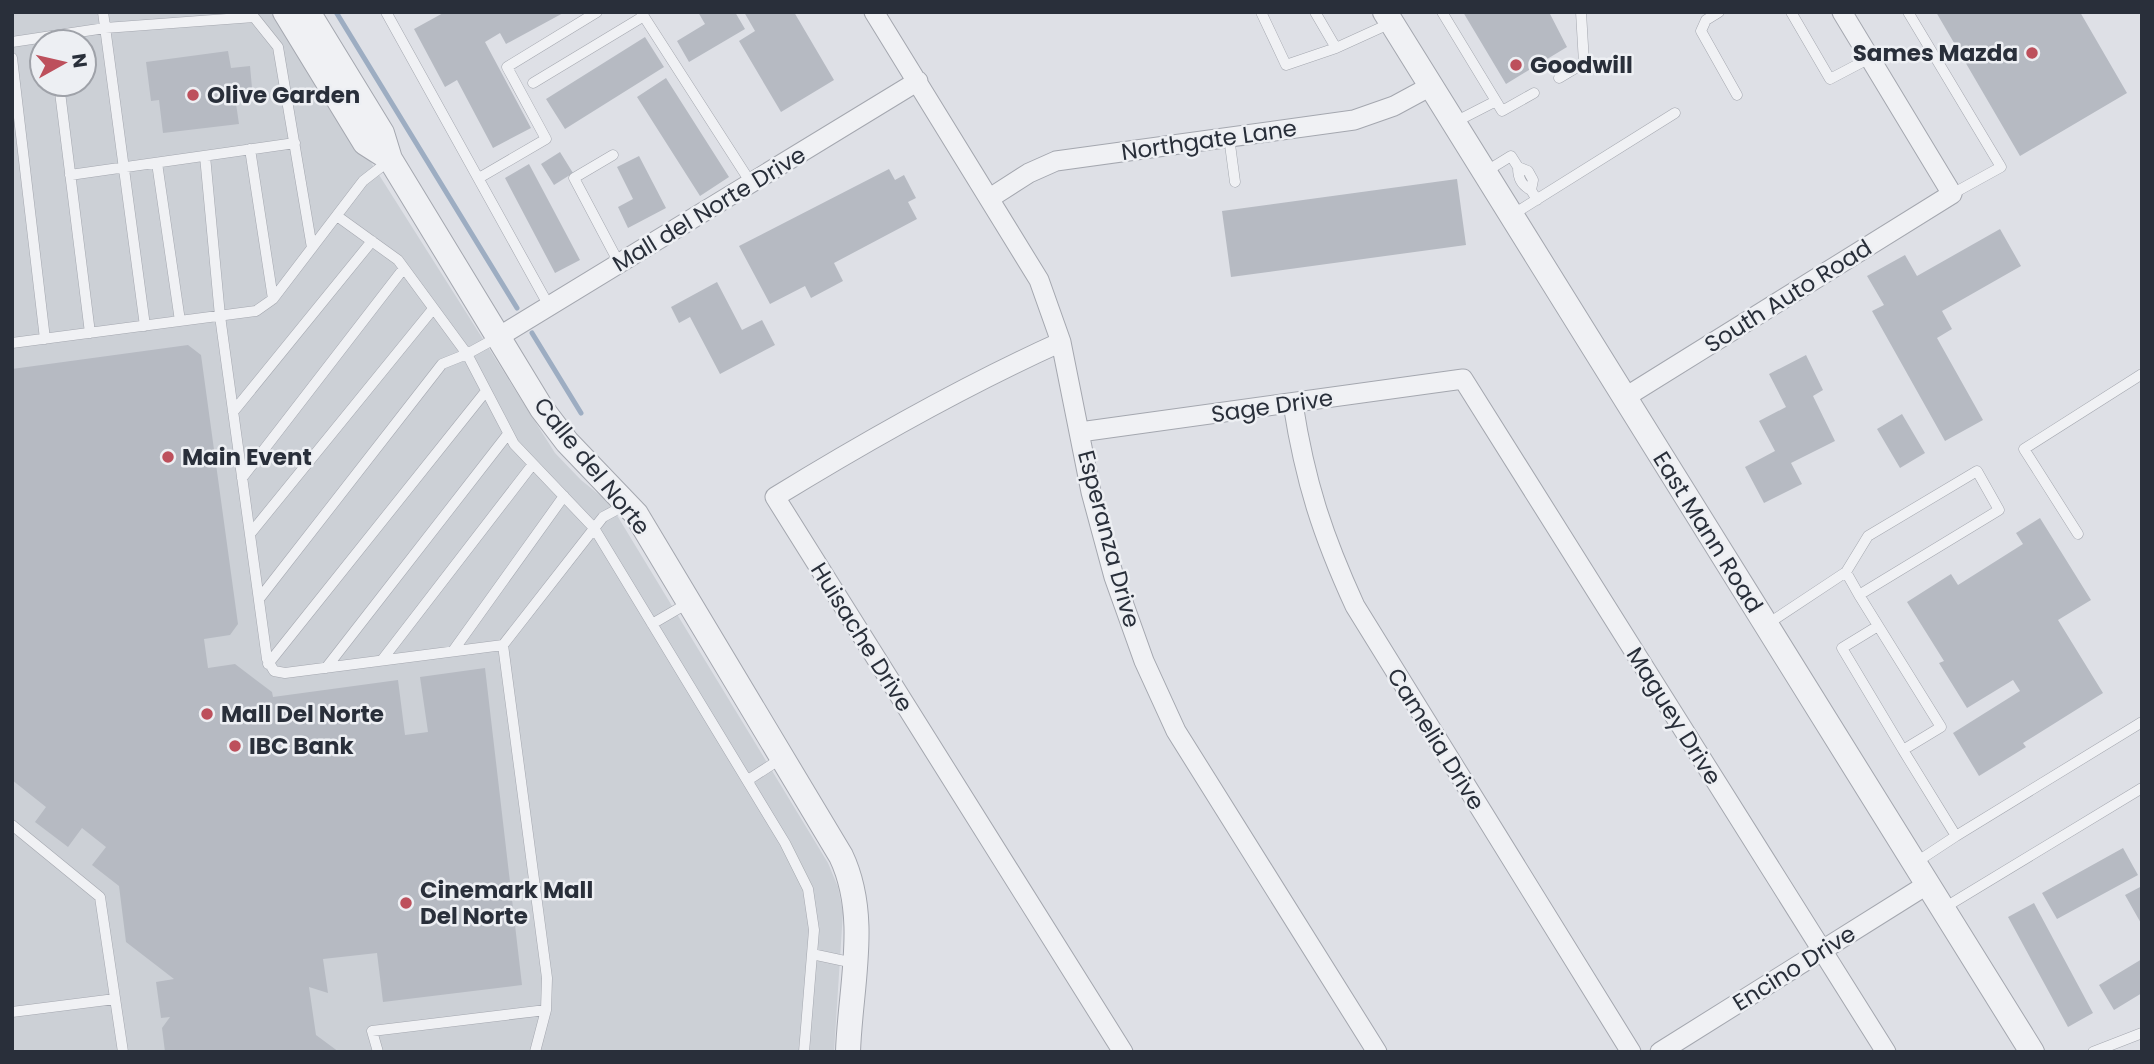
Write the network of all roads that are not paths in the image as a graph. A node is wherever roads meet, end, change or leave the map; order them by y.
1 (103, 12) edge
2 (285, 12) edge
3 (308, 12) edge
4 (386, 12) edge
5 (597, 12) edge
6 (874, 12) edge
7 (1261, 12) edge
8 (1315, 12) edge
9 (1443, 12) edge
10 (1581, 12) edge
11 (1719, 12) edge
12 (1791, 12) edge
13 (1842, 12) edge
14 (1908, 12) edge
15 (642, 14) edge
16 (1388, 17) edge
17 (105, 28) junction
18 (98, 29) edge
19 (1336, 48) junction
20 (12, 58) edge
21 (1870, 58) junction
22 (1559, 78) dead end
23 (918, 81) junction
24 (533, 83) dead end
25 (1431, 86) junction
26 (1534, 93) dead end
27 (1737, 95) dead end
28 (61, 98) edge
29 (1496, 101) junction
30 (1675, 113) dead end
31 (1454, 123) junction
32 (1229, 137) junction
33 (295, 143) junction
34 (250, 149) junction
35 (612, 155) dead end
36 (205, 156) junction
37 (390, 159) junction
38 (157, 163) junction
39 (123, 167) junction
40 (1485, 172) junction
41 (70, 175) junction
42 (478, 178) junction
43 (1235, 182) dead end
44 (751, 183) junction
45 (1952, 194) junction
46 (1534, 195) junction
47 (990, 198) junction
48 (1511, 215) junction
49 (337, 216) junction
50 (372, 241) junction
51 (312, 248) junction
52 (619, 263) junction
53 (404, 268) junction
54 (273, 299) junction
55 (549, 306) junction
56 (433, 309) junction
57 (220, 316) junction
58 (180, 321) junction
59 (145, 326) junction
60 (90, 333) junction
61 (500, 336) junction
62 (45, 339) junction
63 (1061, 342) junction
64 (12, 343) edge
65 (467, 354) junction
66 (2142, 374) edge
67 (1463, 379) joint
68 (486, 391) junction
69 (1624, 398) junction
70 (1293, 404) junction
71 (233, 412) junction
72 (1080, 432) junction
73 (508, 434) junction
74 (533, 464) junction
75 (242, 478) junction
76 (564, 496) junction
77 (627, 503) junction
78 (594, 528) junction
79 (250, 534) junction
80 (2078, 534) dead end
81 (1846, 572) junction
82 (1859, 595) junction
83 (259, 599) junction
84 (689, 602) junction
85 (652, 624) junction
86 (1766, 625) junction
87 (1878, 626) junction
88 (503, 645) junction
89 (453, 651) junction
90 (382, 660) junction
91 (268, 664) junction
92 (326, 668) junction
93 (2142, 722) edge
94 (1903, 750) junction
95 (782, 758) junction
96 (748, 780) junction
97 (2142, 788) edge
98 (12, 825) edge
99 (1956, 836) junction
100 (1922, 874) junction
101 (1943, 908) junction
102 (1822, 951) junction
103 (812, 954) junction
104 (854, 963) junction
105 (116, 999) junction
106 (546, 1010) junction
107 (12, 1012) edge
108 (2142, 1033) edge
109 (122, 1052) edge
110 (378, 1052) edge
111 (534, 1052) edge
112 (804, 1052) edge
113 (848, 1052) edge
114 (1124, 1052) edge
115 (1377, 1052) edge
116 (1631, 1052) edge
117 (1660, 1052) edge
118 (1886, 1052) edge
119 (2032, 1052) edge
120 (2093, 1052) edge

1 - 17 lane
2 - 37 street
3 - 37 street, Calle del Norte
4 - 42 lane
5 - 42 lane
6 - 23 street, Esperanza Drive
7 - 19 lane
8 - 19 lane
9 - 29 lane
10 - 22 lane
11 - 27 lane
12 - 21 lane
13 - 21 street
14 - 45 lane
15 - 24 lane
15 - 44 lane
16 - 19 lane
16 - 25 street, East Mann Road
17 - 18 lane
17 - 33 lane
17 - 39 lane
20 - 62 lane
21 - 45 street
23 - 44 street, Mall del Norte Drive
23 - 47 street, Esperanza Drive
25 - 31 street, East Mann Road
25 - 32 street, Northgate Lane
26 - 29 lane
28 - 41 lane
29 - 31 lane
30 - 46 lane
31 - 40 street, East Mann Road
32 - 43 lane
32 - 47 street, Northgate Lane
33 - 34 lane
33 - 51 lane
34 - 36 lane
34 - 54 lane
35 - 52 lane
36 - 38 lane
36 - 57 lane
37 - 49 lane
37 - 61 street, Calle del Norte
38 - 39 lane
38 - 58 lane
39 - 41 lane
39 - 59 lane
40 - 46 lane
40 - 48 street, East Mann Road
41 - 60 lane
42 - 55 lane
44 - 52 street, Mall del Norte Drive
45 - 69 street, South Auto Road
46 - 48 lane
47 - 63 street, Esperanza Drive
48 - 69 street, East Mann Road
49 - 50 lane
49 - 51 lane
50 - 53 lane
50 - 71 lane
51 - 54 lane
52 - 55 street, Mall del Norte Drive
53 - 56 lane
53 - 75 lane
54 - 57 lane
55 - 61 street, Mall del Norte Drive
56 - 65 lane
56 - 79 lane
57 - 58 lane
57 - 71 lane
58 - 59 lane
59 - 60 lane
60 - 62 lane
61 - 65 lane
61 - 77 street, Calle del Norte
62 - 64 lane
63 - 72 street, Esperanza Drive
63 - 114 street, Huisache Drive
65 - 68 lane
65 - 83 lane
66 - 80 lane
67 - 70 street, Sage Drive
67 - 102 street, Maguey Drive
68 - 73 lane
68 - 91 lane
69 - 86 street, East Mann Road
70 - 72 street, Sage Drive
70 - 116 street, Camelia Drive
71 - 75 lane
72 - 115 street, Esperanza Drive
73 - 74 lane
73 - 92 lane
74 - 76 lane
74 - 90 lane
75 - 79 lane
76 - 78 lane
76 - 89 lane
77 - 78 lane
77 - 84 street, Calle del Norte
78 - 85 lane
78 - 88 lane
79 - 83 lane
81 - 82 lane
81 - 82 lane
81 - 86 lane
82 - 87 lane
83 - 91 lane
84 - 85 lane
84 - 95 street, Calle del Norte
85 - 96 lane
86 - 100 street, East Mann Road
87 - 94 lane
87 - 94 lane
88 - 89 lane
88 - 106 lane
89 - 90 lane
90 - 92 lane
91 - 92 lane
93 - 99 lane
94 - 99 lane
95 - 96 lane
95 - 104 street, Calle del Norte
96 - 103 lane
97 - 101 lane
98 - 105 lane
99 - 100 lane
100 - 101 street, East Mann Road
100 - 102 street, Encino Drive
101 - 119 street, East Mann Road
102 - 117 street, Encino Drive
102 - 118 street, Maguey Drive
103 - 104 lane
103 - 112 lane
104 - 113 street, Calle del Norte
105 - 107 lane
105 - 109 lane
106 - 110 lane
106 - 111 lane
108 - 120 lane

